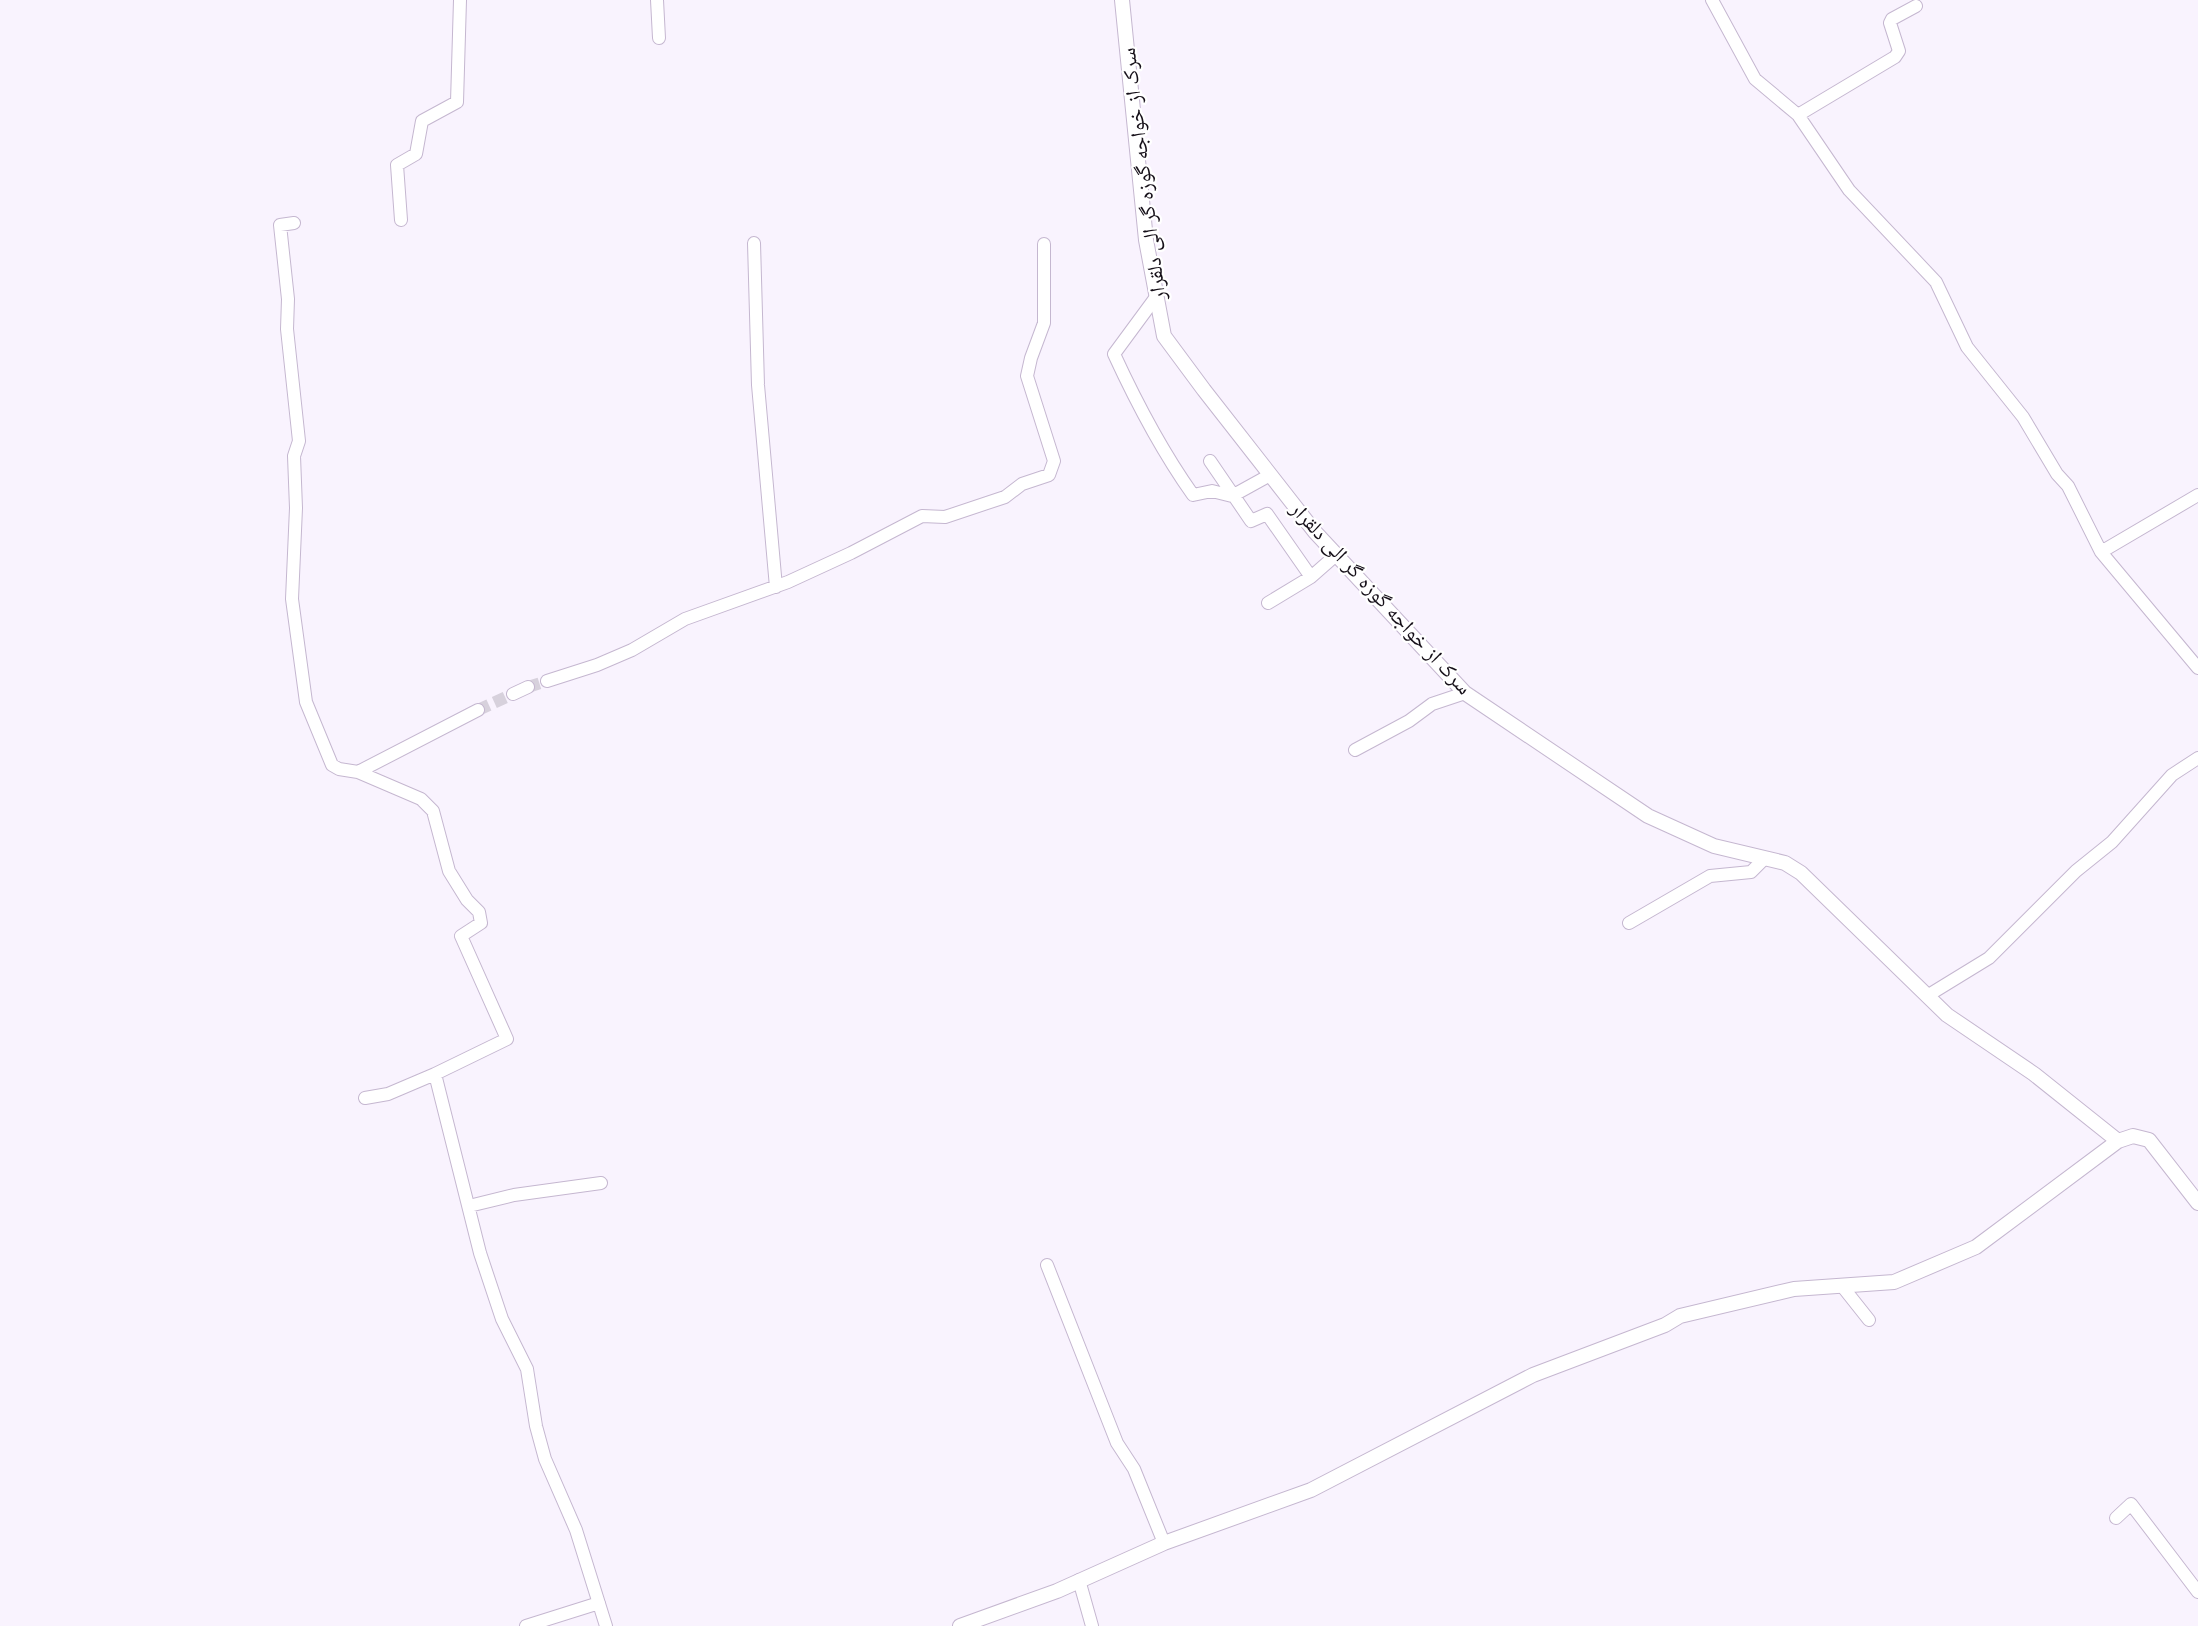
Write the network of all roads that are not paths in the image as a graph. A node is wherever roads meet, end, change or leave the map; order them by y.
1 (460, 0) edge
2 (657, 0) edge
3 (1122, 0) edge
4 (1712, 0) edge
5 (1916, 6) dead end
6 (659, 38) dead end
7 (1798, 115) junction
8 (401, 220) dead end
9 (294, 223) dead end
10 (753, 243) dead end
11 (1044, 244) dead end
12 (1156, 297) junction
13 (1210, 461) dead end
14 (1270, 475) junction
15 (2198, 495) edge
16 (1232, 496) junction
17 (2101, 552) junction
18 (1336, 555) junction
19 (1311, 577) junction
20 (776, 587) junction
21 (1268, 603) dead end
22 (2198, 668) edge
23 (547, 681) tunnel mouth
24 (528, 687) tunnel mouth
25 (1465, 693) junction
26 (513, 694) tunnel mouth
27 (478, 710) tunnel mouth
28 (1355, 750) dead end
29 (2198, 758) edge
30 (357, 772) junction
31 (1765, 858) junction
32 (1629, 922) dead end
33 (1927, 996) junction
34 (435, 1074) junction
35 (365, 1098) dead end
36 (2118, 1141) junction
37 (601, 1183) dead end
38 (2198, 1203) edge
39 (469, 1206) junction
40 (1047, 1265) dead end
41 (1842, 1286) junction
42 (1869, 1320) dead end
43 (2116, 1518) dead end
44 (1164, 1543) junction
45 (1079, 1580) junction
46 (2198, 1592) edge
47 (599, 1603) junction
48 (526, 1626) edge
49 (606, 1626) edge
50 (960, 1626) edge
51 (1092, 1626) edge

1 - 8 street
2 - 6 street
3 - 12 street, سرک از خواجه گوزه گر الی دلقرار
4 - 7 street
5 - 7 street
7 - 17 street
9 - 30 street
10 - 20 street
11 - 20 street
12 - 14 street, سرک از خواجه گوزه گر الی دلقرار
12 - 16 street
13 - 16 street
14 - 16 street
14 - 18 street, سرک از خواجه گوزه گر الی دلقرار
15 - 17 street
16 - 19 street
17 - 22 street
18 - 19 street
18 - 25 street, سرک از خواجه گوزه گر الی دلقرار
19 - 21 street
20 - 23 street
24 - 26 street
25 - 28 street
25 - 31 street, سرک از خواجه گوزه گر الی دلقرار
27 - 30 street
29 - 33 street
30 - 34 street
31 - 32 street
31 - 33 street, سرک از خواجه گوزه گر الی دلقرار
33 - 36 street, سرک از خواجه گوزه گر الی دلقرار
34 - 35 street
34 - 39 street
36 - 38 street
36 - 41 street
37 - 39 street
39 - 47 street
40 - 44 street
41 - 42 street
41 - 44 street
43 - 46 street
44 - 45 street
45 - 50 street
45 - 51 street
47 - 48 street
47 - 49 street

